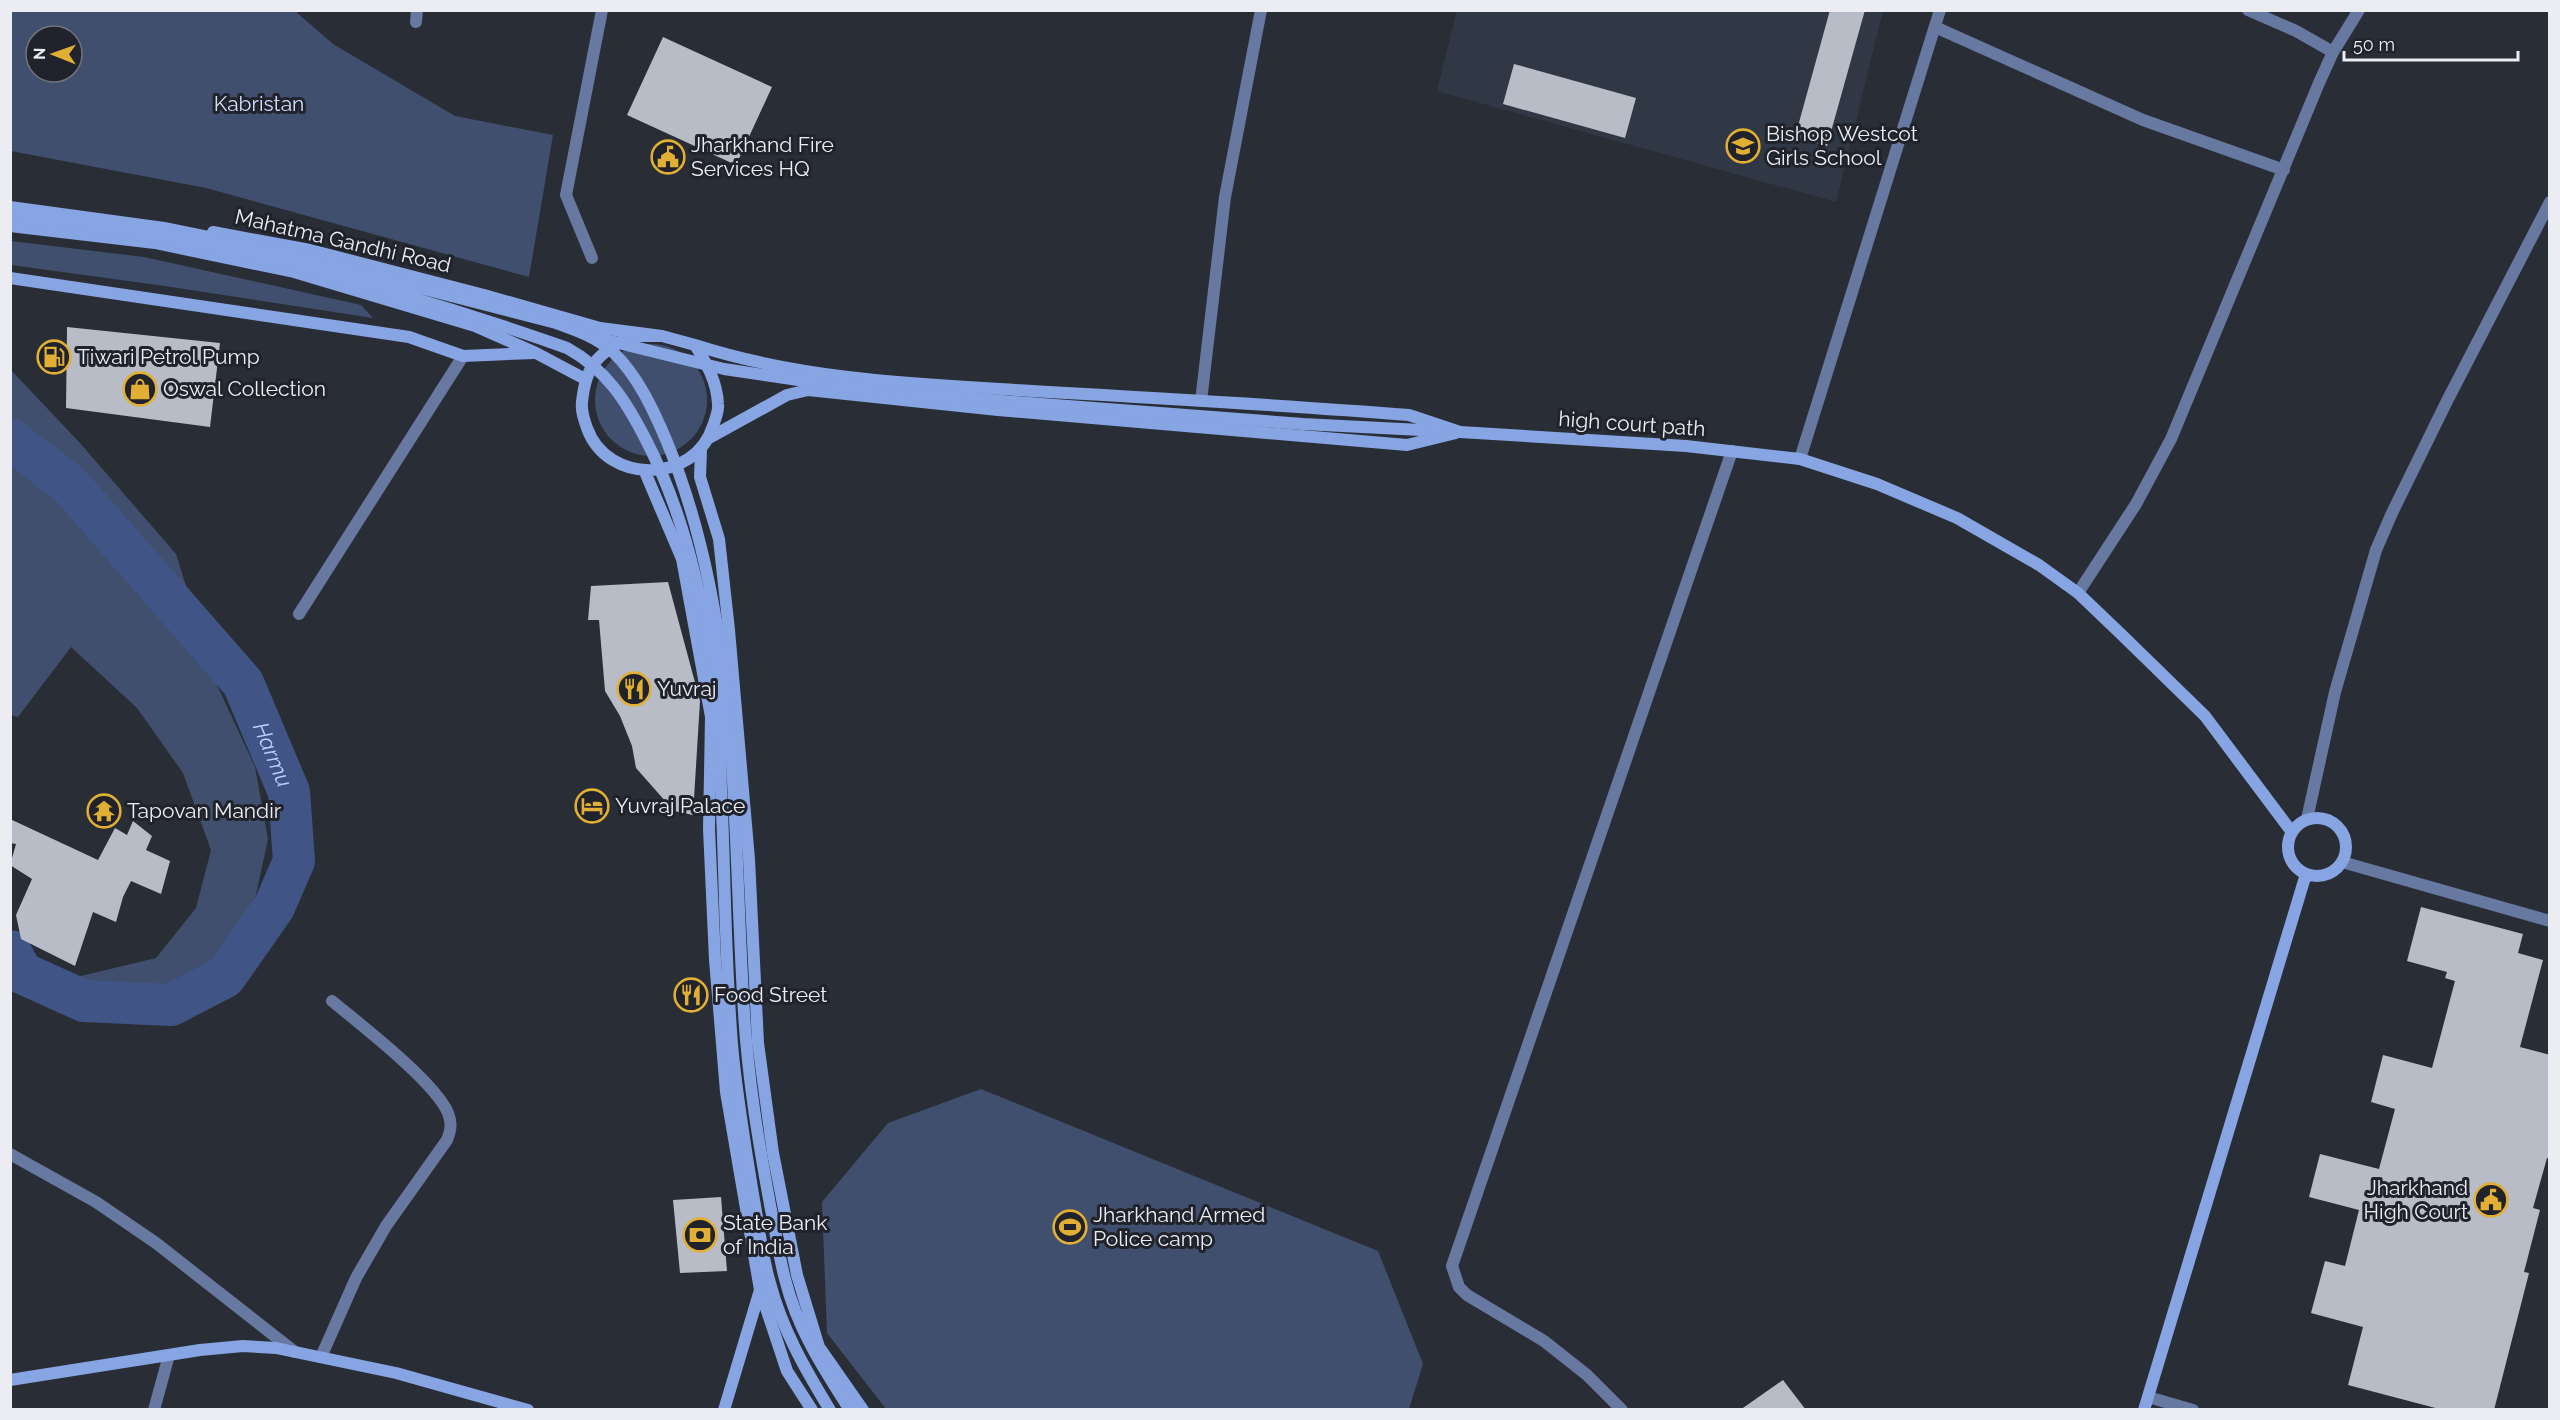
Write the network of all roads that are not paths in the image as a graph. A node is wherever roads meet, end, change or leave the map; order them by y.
1 (602, 10) edge
2 (1262, 10) edge
3 (1940, 10) edge
4 (2248, 10) edge
5 (2359, 10) edge
6 (1935, 27) junction
7 (2333, 52) junction
8 (2283, 170) junction
9 (10, 201) edge
10 (2550, 202) edge
11 (10, 207) edge
12 (10, 216) edge
13 (10, 226) edge
14 (592, 258) dead end
15 (10, 278) edge
16 (588, 335) junction
17 (662, 336) junction
18 (695, 345) junction
19 (536, 353) junction
20 (463, 356) junction
21 (585, 379) junction
22 (1201, 401) junction
23 (1460, 432) junction
24 (709, 438) junction
25 (700, 450) junction
26 (1732, 451) junction
27 (1800, 459) junction
28 (645, 472) junction
29 (2078, 593) junction
30 (298, 614) dead end
31 (2307, 819) junction
32 (2291, 831) junction
33 (2342, 862) junction
34 (2306, 874) junction
35 (2550, 921) edge
36 (332, 1001) dead end
37 (10, 1154) edge
38 (760, 1290) junction
39 (295, 1352) junction
40 (169, 1355) junction
41 (321, 1357) junction
42 (10, 1380) edge
43 (2148, 1396) junction
44 (154, 1410) edge
45 (528, 1410) edge
46 (724, 1410) edge
47 (812, 1410) edge
48 (830, 1410) edge
49 (850, 1410) edge
50 (863, 1410) edge
51 (1622, 1410) edge
52 (2144, 1410) edge
53 (2193, 1410) edge

1 - 14 street
2 - 22 street
3 - 6 street
4 - 7 street
5 - 7 street
6 - 8 street
6 - 27 street
7 - 8 street
8 - 29 street
9 - 17 main road, Mahatma Gandhi Road
10 - 31 street
11 - 16 main road, bridge
12 - 48 main road, bridge
13 - 19 main road, Mahatma Gandhi Road
15 - 20 main road
16 - 23 main road, bridge
16 - 49 main road, bridge
17 - 18 main road
17 - 21 main road
18 - 22 main road
18 - 24 main road
19 - 20 main road
19 - 21 main road, Mahatma Gandhi Road
20 - 30 street
21 - 28 main road
22 - 23 main road
23 - 24 main road
23 - 26 main road, high court path
24 - 25 main road
25 - 28 main road
25 - 50 main road
26 - 27 main road, high court path
26 - 51 street
27 - 29 main road, high court path
28 - 38 main road
29 - 32 main road, high court path
31 - 32 main road
31 - 33 main road
32 - 34 main road
33 - 34 main road
33 - 35 street
34 - 43 main road
36 - 41 street
37 - 39 street
38 - 46 main road
38 - 47 main road
39 - 40 main road
39 - 41 main road
40 - 42 main road
40 - 44 street
41 - 45 main road
43 - 52 main road
43 - 53 street

